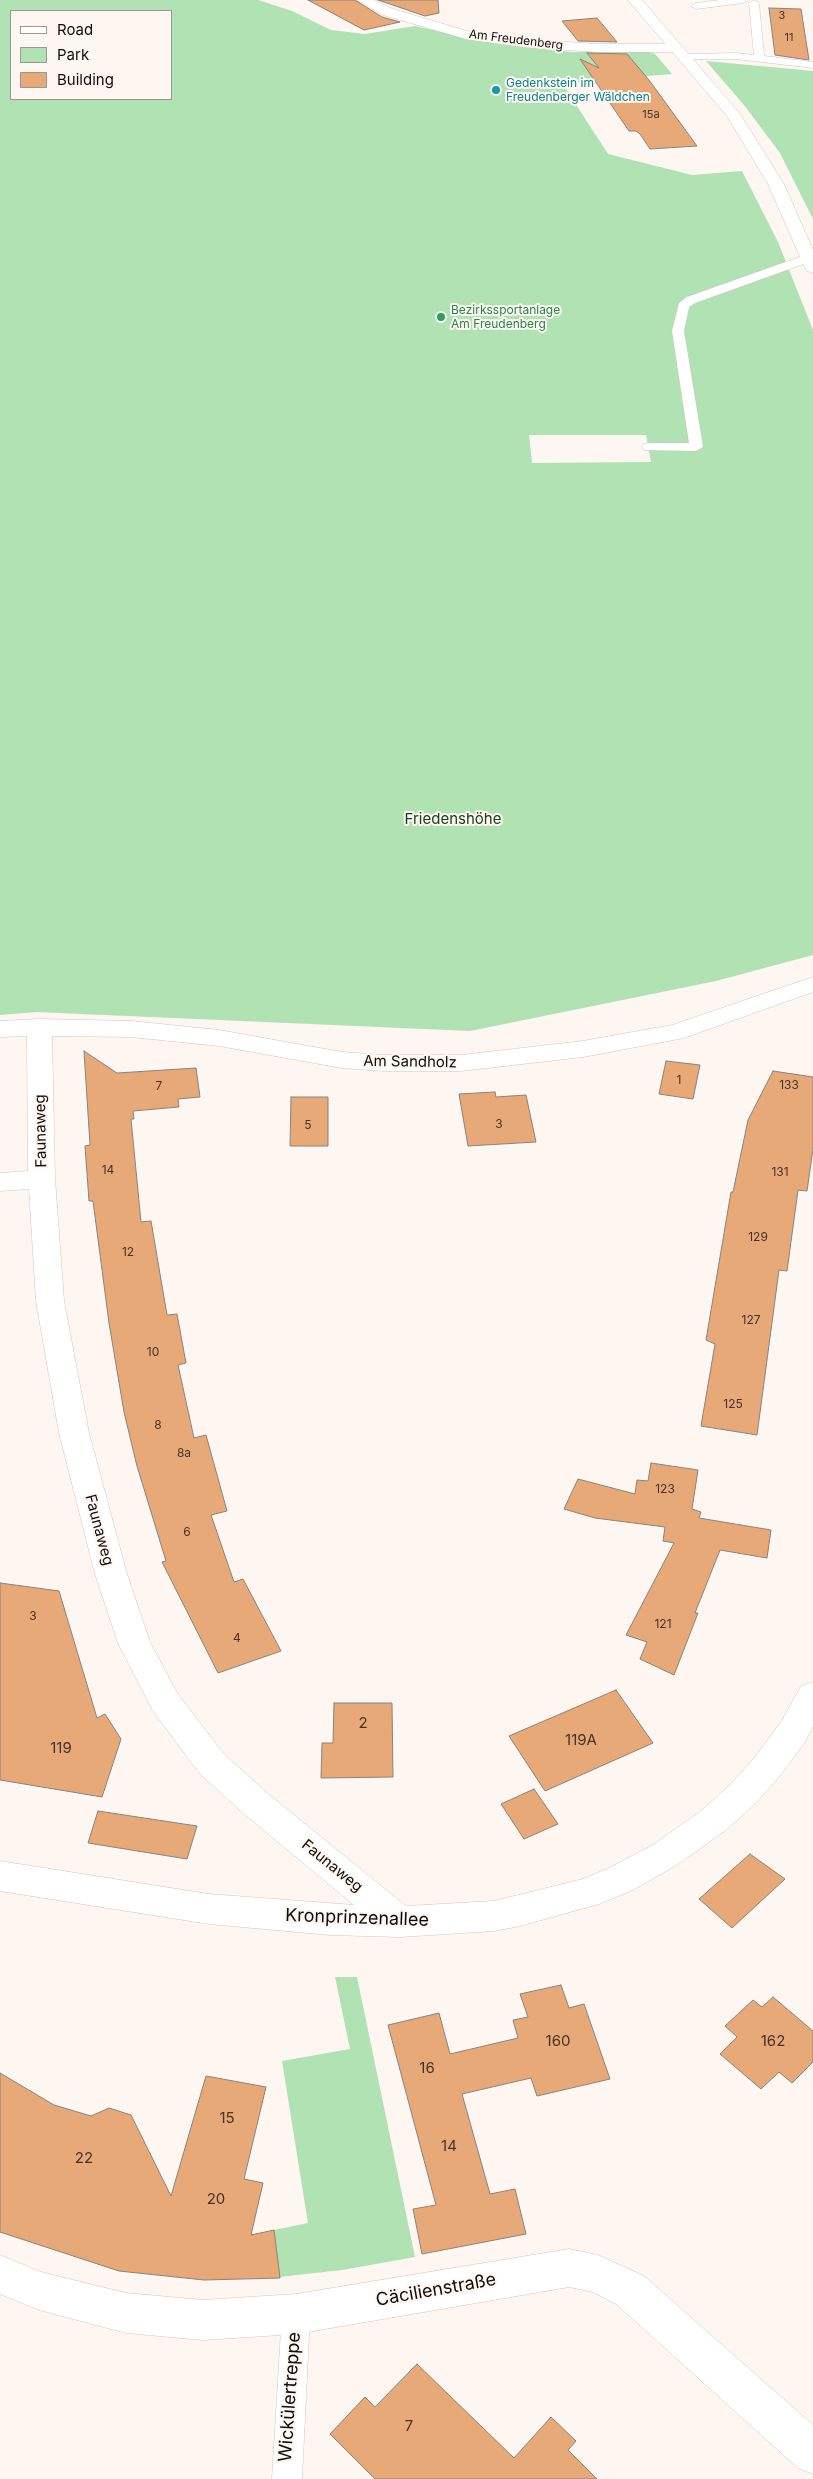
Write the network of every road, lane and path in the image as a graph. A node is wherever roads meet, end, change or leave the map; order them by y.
1 (364, 0) edge
2 (635, 0) edge
3 (744, 0) edge
4 (754, 3) dead end
5 (696, 6) dead end
6 (679, 52) junction
7 (759, 59) junction
8 (813, 65) edge
9 (811, 263) edge
10 (648, 447) dead end
11 (813, 984) edge
12 (39, 1028) junction
13 (0, 1030) edge
14 (42, 1179) junction
15 (0, 1182) edge
16 (813, 1695) edge
17 (0, 1876) edge
18 (400, 1922) junction
19 (0, 2274) edge
20 (296, 2314) junction
21 (813, 2453) edge
22 (287, 2479) edge

1 - 6 street, Am Freudenberg
2 - 6 street
3 - 5 lane
4 - 7 lane
6 - 7 lane
6 - 9 street
7 - 8 lane
9 - 10 lane
11 - 12 street, Am Sandholz
12 - 13 street, Am Sandholz
12 - 14 street, Faunaweg
14 - 15 street
14 - 18 street, Faunaweg
16 - 18 street, Kronprinzenallee
17 - 18 street, Kronprinzenallee
19 - 20 street, Cäcilienstraße
20 - 21 street, Cäcilienstraße
20 - 22 lane, Wickülertreppe

